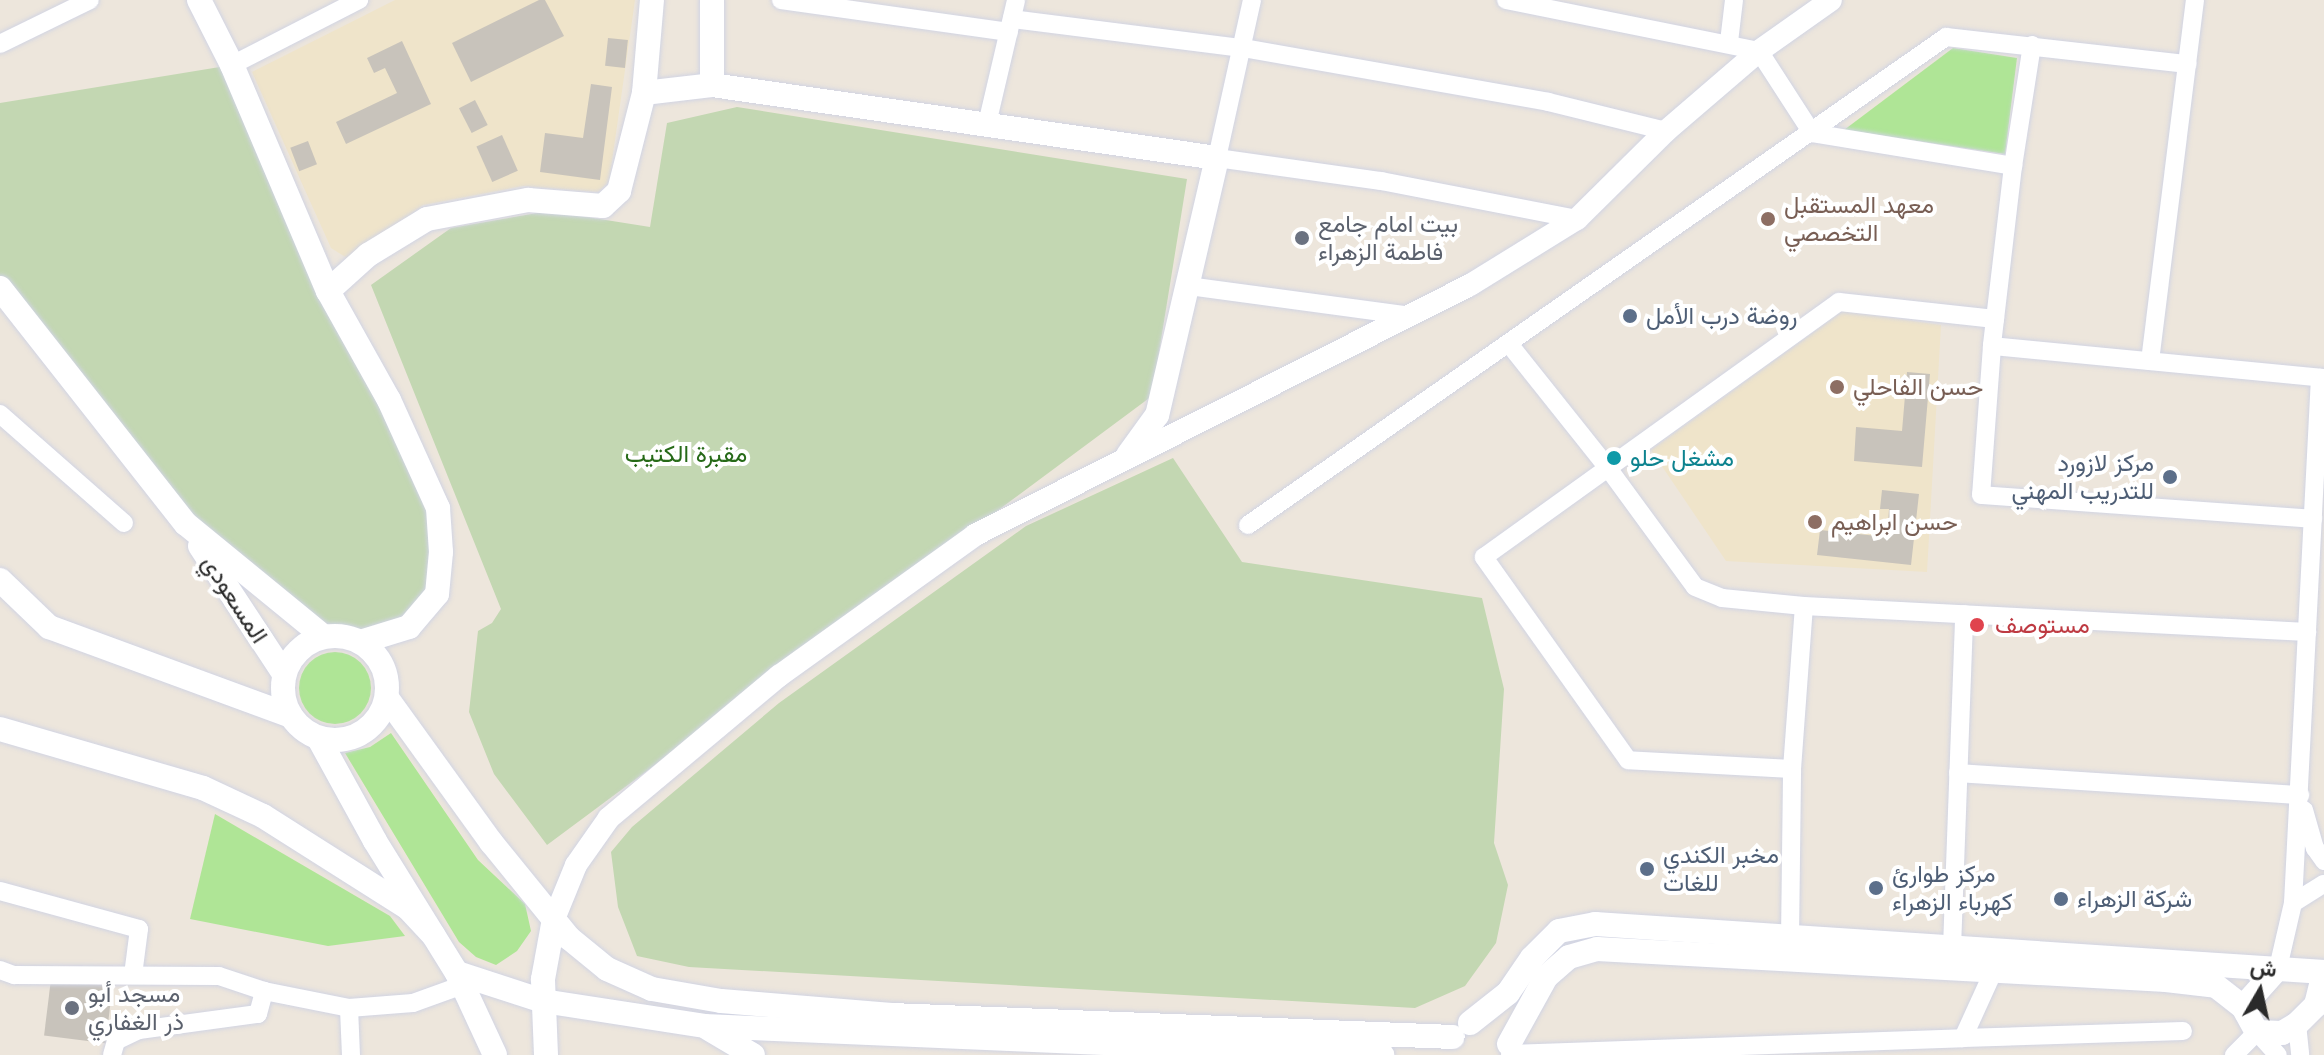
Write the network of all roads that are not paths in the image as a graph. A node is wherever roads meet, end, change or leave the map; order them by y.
1 (90, 0) edge
2 (199, 0) edge
3 (359, 0) edge
4 (652, 0) edge
5 (712, 0) edge
6 (781, 0) edge
7 (1016, 0) edge
8 (1252, 0) edge
9 (1506, 0) edge
10 (1734, 0) edge
11 (1831, 0) edge
12 (2195, 0) edge
13 (1010, 26) junction
14 (1729, 42) junction
15 (0, 44) edge
16 (2032, 45) junction
17 (1243, 48) junction
18 (1759, 51) junction
19 (2187, 64) junction
20 (232, 65) junction
21 (712, 85) junction
22 (644, 93) junction
23 (987, 124) junction
24 (1666, 131) junction
25 (1812, 133) junction
26 (1217, 158) junction
27 (2013, 166) junction
28 (1577, 219) junction
29 (1189, 286) junction
30 (0, 288) edge
31 (328, 291) junction
32 (1404, 315) junction
33 (1995, 319) junction
34 (1509, 344) junction
35 (1992, 346) junction
36 (2150, 361) junction
37 (2322, 378) edge
38 (0, 414) edge
39 (1128, 455) junction
40 (1608, 468) junction
41 (2313, 519) junction
42 (124, 523) dead end
43 (186, 524) junction
44 (1248, 525) dead end
45 (0, 580) edge
46 (1804, 606) junction
47 (1964, 614) junction
48 (2307, 632) junction
49 (324, 637) junction
50 (360, 642) junction
51 (284, 674) junction
52 (387, 698) junction
53 (291, 716) junction
54 (0, 729) edge
55 (319, 739) junction
56 (1792, 769) junction
57 (1958, 773) junction
58 (2300, 795) junction
59 (2324, 861) edge
60 (2324, 884) edge
61 (0, 891) edge
62 (2293, 903) junction
63 (554, 919) junction
64 (433, 935) junction
65 (1790, 939) junction
66 (1952, 948) junction
67 (546, 957) junction
68 (2278, 968) junction
69 (0, 970) edge
70 (1994, 970) junction
71 (2324, 972) edge
72 (133, 975) junction
73 (460, 979) junction
74 (495, 988) junction
75 (264, 991) junction
76 (543, 1001) junction
77 (2320, 1004) edge
78 (2243, 1007) junction
79 (349, 1008) junction
80 (2297, 1024) junction
81 (704, 1026) junction
82 (2183, 1031) dead end
83 (2257, 1032) junction
84 (1457, 1038) edge
85 (1963, 1038) junction
86 (1067, 1049) edge
87 (1509, 1051) edge
88 (1299, 1052) edge
89 (112, 1055) edge
90 (351, 1055) edge
91 (495, 1055) edge
92 (546, 1055) edge
93 (753, 1055) edge
94 (1382, 1055) edge
95 (2234, 1055) edge
96 (2278, 1055) edge
97 (2300, 1055) edge

1 - 15 street
2 - 20 main road
3 - 20 street
4 - 22 main road
5 - 21 main road
6 - 13 street
7 - 13 street
8 - 17 street
9 - 14 street
10 - 14 street
11 - 18 street
12 - 19 street
13 - 17 street
13 - 23 street
14 - 18 street
16 - 19 street
16 - 25 street
16 - 27 street
17 - 24 street
17 - 26 street
18 - 24 street
18 - 25 street
19 - 36 street
20 - 31 main road
21 - 22 main road
21 - 23 main road
22 - 31 main road
23 - 26 main road
24 - 28 street
25 - 27 street
25 - 34 street
26 - 28 street
26 - 29 main road
27 - 33 street
28 - 32 street
29 - 32 street
29 - 39 main road
30 - 43 main road
31 - 50 main road
32 - 39 street
33 - 35 street
33 - 40 street
34 - 40 street
34 - 44 street
35 - 36 street
35 - 41 street
36 - 37 street
37 - 41 street
38 - 42 street
39 - 63 street
40 - 46 street
40 - 56 street
41 - 48 street
43 - 49 main road
43 - 51 main road, المسعودي
45 - 53 main road
46 - 47 street
46 - 56 street
47 - 48 street
47 - 57 street
48 - 58 street
49 - 50 main road
49 - 51 main road
50 - 52 main road
51 - 53 main road
52 - 55 main road
52 - 63 main road
53 - 55 main road
54 - 64 main road
55 - 64 main road
56 - 65 street
57 - 58 street
57 - 66 street
58 - 59 street
58 - 62 street
60 - 62 street
61 - 72 street
62 - 68 street
63 - 67 main road
63 - 84 main road
64 - 73 main road
65 - 66 main road
65 - 84 main road
66 - 68 main road
67 - 74 main road
67 - 76 main road
68 - 71 main road
68 - 78 main road
69 - 72 street
70 - 78 main road
70 - 85 street
70 - 87 main road
71 - 77 main road
72 - 75 street
73 - 74 main road
73 - 79 street
73 - 91 main road
74 - 76 main road
75 - 79 street
75 - 89 street
76 - 81 main road
76 - 92 main road
77 - 80 main road
78 - 83 main road
79 - 90 street
80 - 83 main road
80 - 97 street
81 - 86 main road
81 - 93 main road
82 - 85 street
83 - 95 street
83 - 96 street
84 - 87 main road
85 - 87 street
86 - 88 main road
88 - 94 main road

